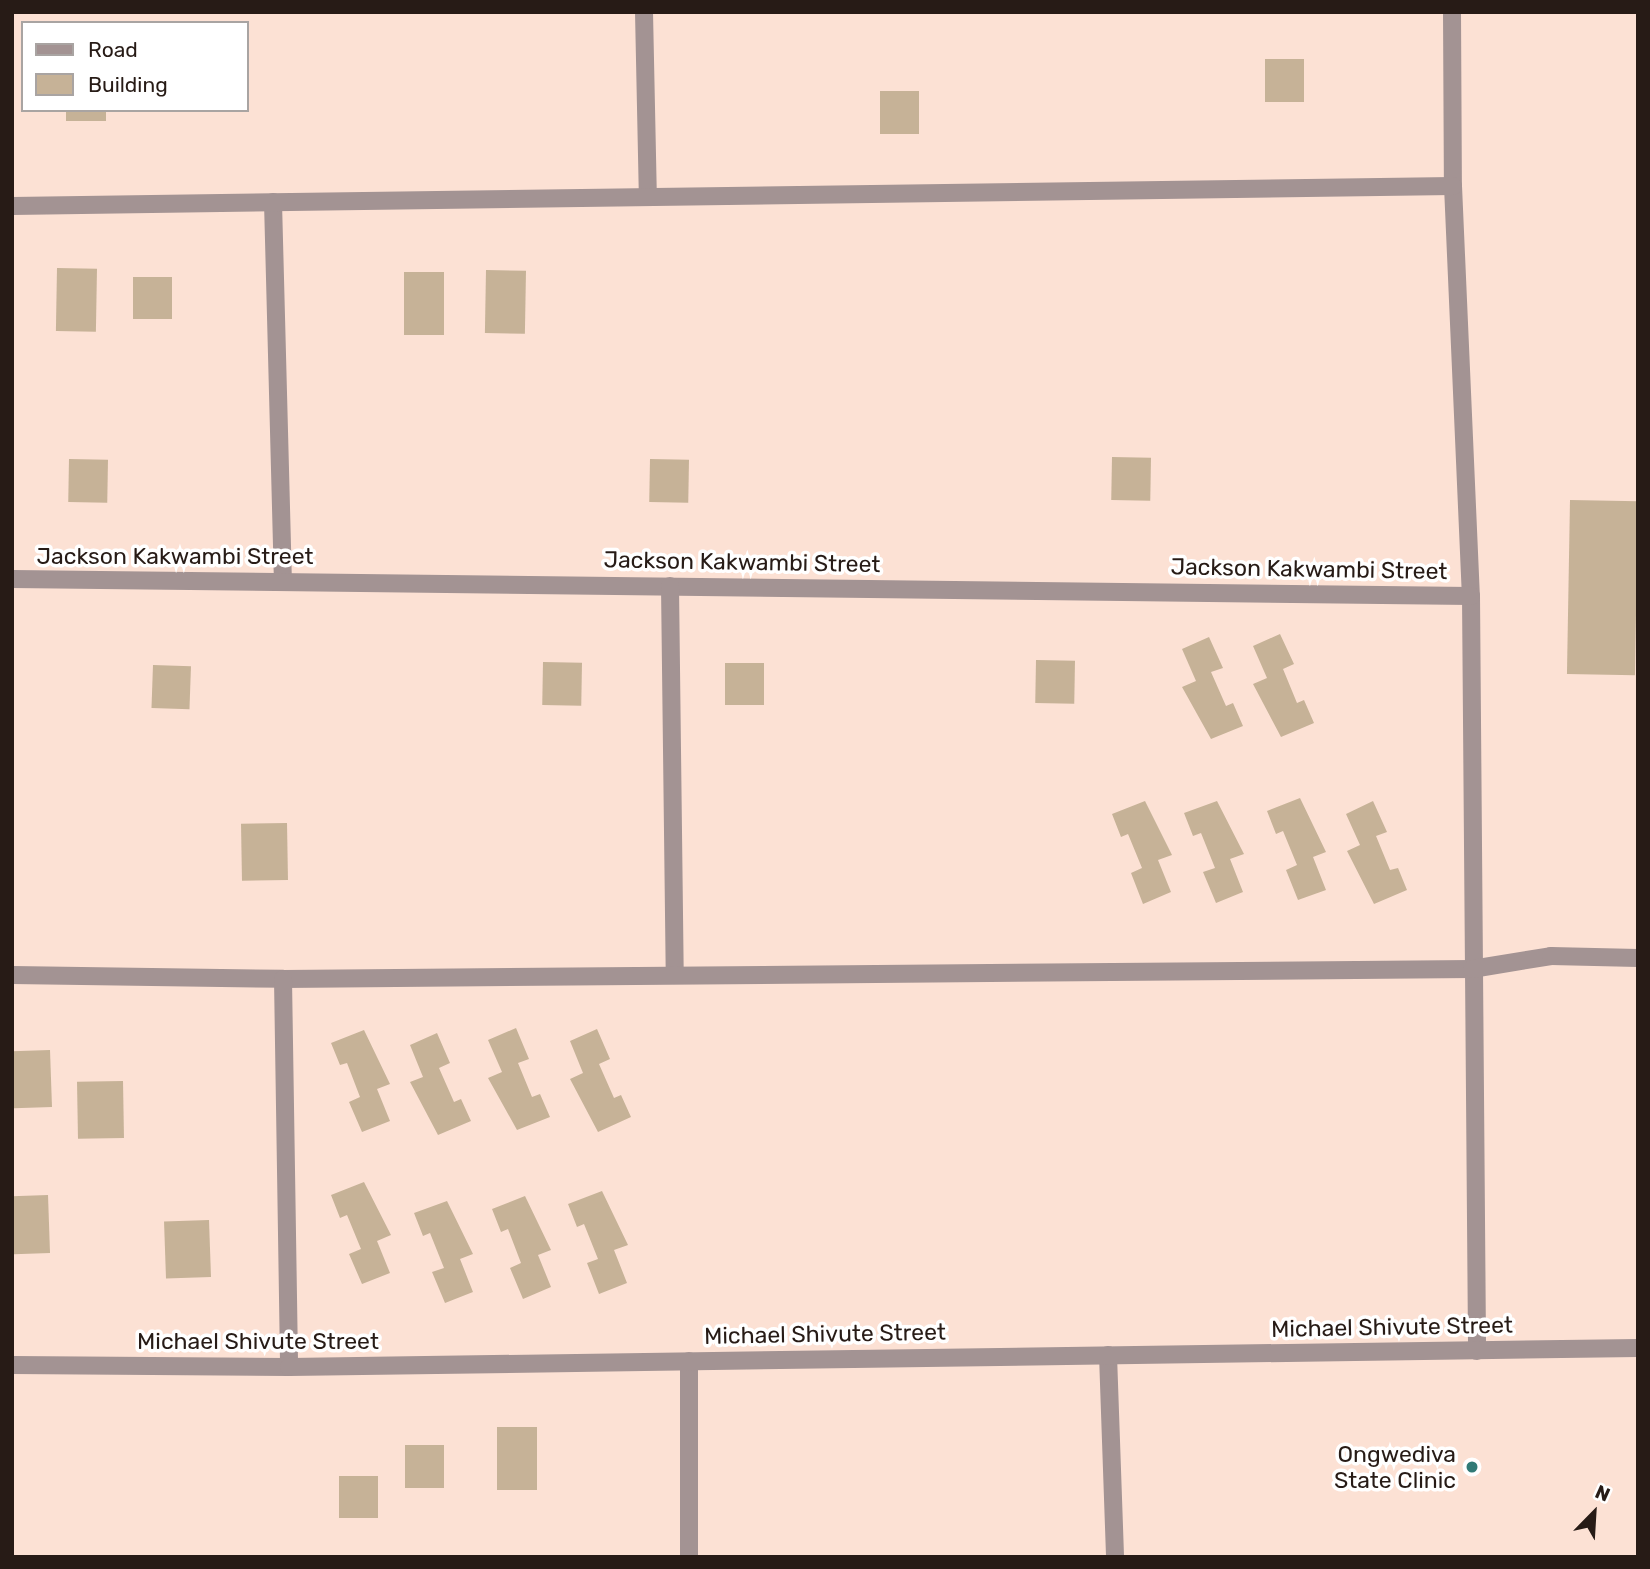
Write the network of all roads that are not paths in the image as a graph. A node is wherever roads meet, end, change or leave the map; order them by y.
1 (644, 12) edge
2 (1452, 12) edge
3 (1453, 186) junction
4 (648, 197) junction
5 (273, 202) junction
6 (12, 206) edge
7 (12, 579) edge
8 (283, 581) junction
9 (670, 586) junction
10 (1471, 596) junction
11 (1638, 958) edge
12 (1472, 969) junction
13 (12, 975) edge
14 (675, 975) junction
15 (283, 979) junction
16 (1638, 1348) edge
17 (1477, 1351) junction
18 (1108, 1355) junction
19 (689, 1361) junction
20 (12, 1365) edge
21 (289, 1367) junction
22 (689, 1557) edge
23 (1115, 1557) edge

1 - 4 street
2 - 3 street
3 - 4 street
3 - 10 street
4 - 5 street
5 - 6 street
5 - 8 street
7 - 8 street, Jackson Kakwambi Street
8 - 9 street, Jackson Kakwambi Street
9 - 10 street, Jackson Kakwambi Street
9 - 14 street
10 - 12 street
11 - 12 street
12 - 14 street
12 - 17 street
13 - 15 street
14 - 15 street
15 - 21 street
16 - 17 street, Michael Shivute Street
17 - 18 street, Michael Shivute Street
18 - 19 street, Michael Shivute Street
18 - 23 street
19 - 21 street, Michael Shivute Street
19 - 22 street
20 - 21 street, Michael Shivute Street

